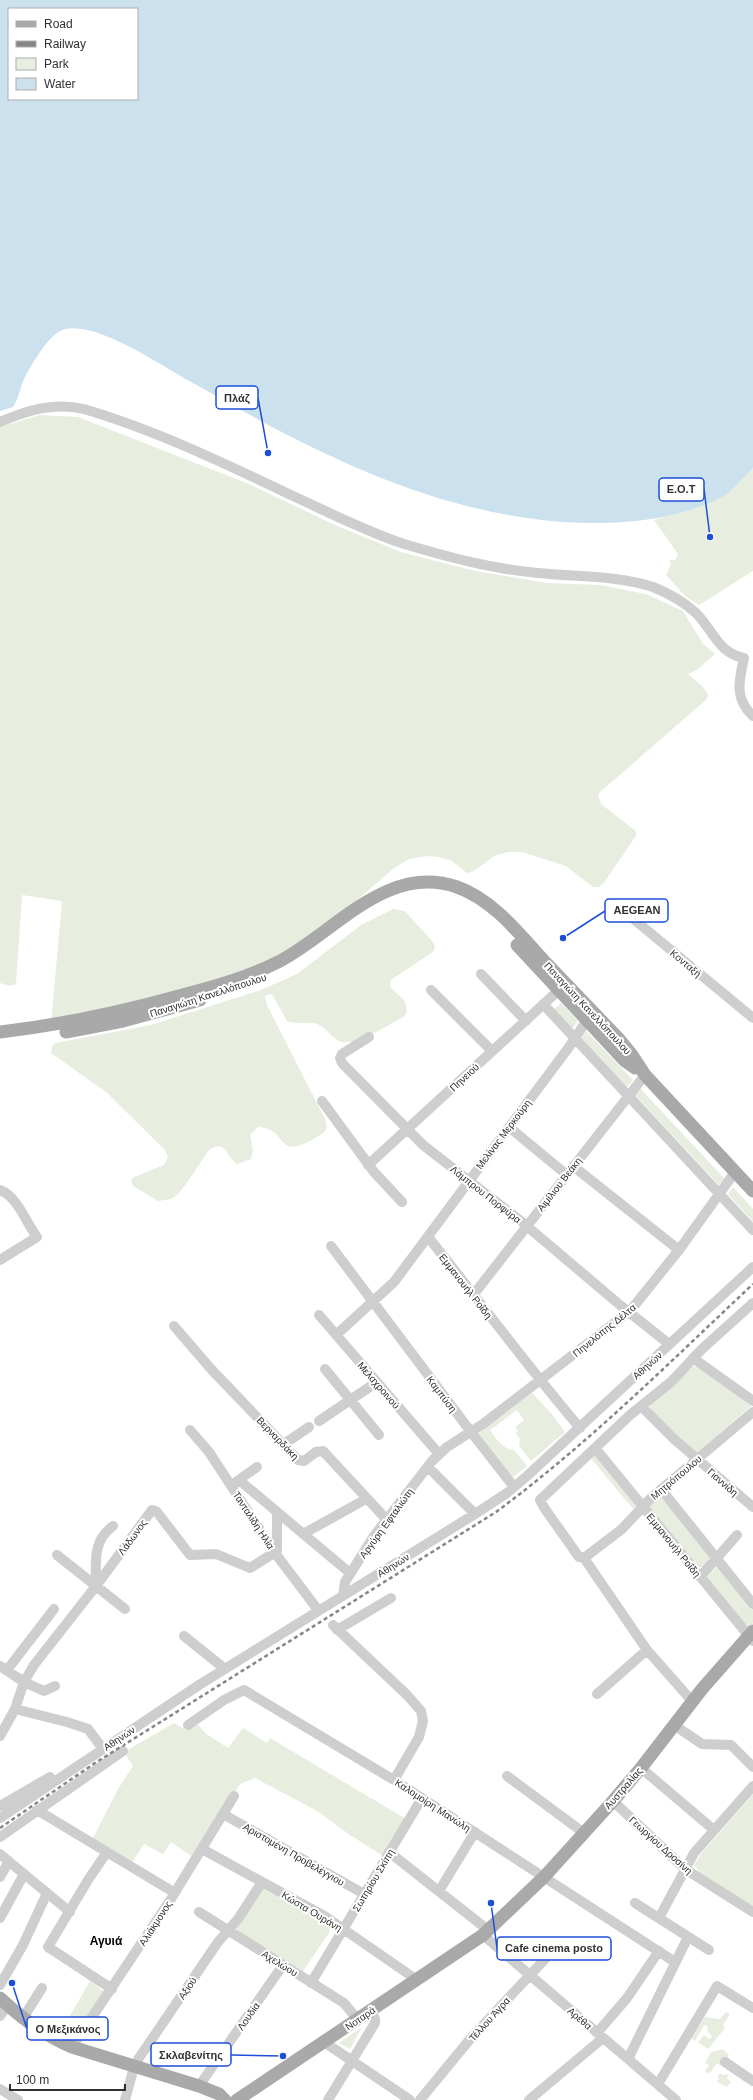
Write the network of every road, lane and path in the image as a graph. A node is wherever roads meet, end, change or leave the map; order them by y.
1 (0, 422) edge
2 (753, 716) edge
3 (619, 907) dead end
4 (481, 974) dead end
5 (431, 990) dead end
6 (559, 990) junction
7 (543, 1004) junction
8 (753, 1018) edge
9 (526, 1020) junction
10 (587, 1020) junction
11 (0, 1032) edge
12 (369, 1037) dead end
13 (575, 1039) junction
14 (0, 1040) edge
15 (492, 1051) junction
16 (645, 1075) junction
17 (628, 1096) junction
18 (322, 1101) dead end
19 (509, 1127) junction
20 (407, 1130) junction
21 (368, 1165) junction
22 (573, 1166) junction
23 (735, 1172) junction
24 (567, 1175) junction
25 (469, 1181) junction
26 (0, 1190) edge
27 (753, 1191) edge
28 (719, 1194) junction
29 (402, 1202) dead end
30 (527, 1226) junction
31 (753, 1230) edge
32 (428, 1237) junction
33 (331, 1246) dead end
34 (679, 1250) junction
35 (0, 1260) edge
36 (753, 1267) edge
37 (474, 1294) junction
38 (372, 1300) junction
39 (753, 1303) edge
40 (628, 1312) junction
41 (319, 1316) dead end
42 (174, 1326) dead end
43 (336, 1335) junction
44 (670, 1344) junction
45 (693, 1358) junction
46 (325, 1369) dead end
47 (539, 1381) junction
48 (377, 1382) junction
49 (350, 1400) junction
50 (753, 1401) edge
51 (641, 1406) junction
52 (753, 1412) edge
53 (319, 1421) dead end
54 (309, 1427) dead end
55 (580, 1428) junction
56 (190, 1430) dead end
57 (471, 1432) junction
58 (379, 1435) dead end
59 (284, 1444) junction
60 (595, 1448) junction
61 (439, 1454) junction
62 (697, 1459) junction
63 (257, 1467) dead end
64 (428, 1467) junction
65 (235, 1483) junction
66 (514, 1486) junction
67 (661, 1489) junction
68 (366, 1499) junction
69 (643, 1507) junction
70 (753, 1507) edge
71 (276, 1512) junction
72 (475, 1514) junction
73 (387, 1520) junction
74 (114, 1526) dead end
75 (303, 1534) junction
76 (737, 1535) dead end
77 (275, 1554) junction
78 (57, 1555) dead end
79 (584, 1558) junction
80 (717, 1559) junction
81 (350, 1573) junction
82 (700, 1577) junction
83 (96, 1586) junction
84 (343, 1596) junction
85 (392, 1598) dead end
86 (753, 1604) edge
87 (54, 1609) dead end
88 (125, 1609) dead end
89 (318, 1610) junction
90 (184, 1636) dead end
91 (752, 1636) edge
92 (647, 1650) junction
93 (4, 1668) edge
94 (225, 1669) junction
95 (24, 1682) junction
96 (55, 1686) dead end
97 (598, 1694) dead end
98 (692, 1701) junction
99 (15, 1709) junction
100 (188, 1725) dead end
101 (674, 1725) junction
102 (0, 1736) edge
103 (103, 1749) junction
104 (123, 1750) dead end
105 (753, 1767) edge
106 (641, 1768) junction
107 (68, 1772) junction
108 (507, 1776) dead end
109 (394, 1780) junction
110 (753, 1786) edge
111 (234, 1796) dead end
112 (422, 1798) junction
113 (613, 1801) junction
114 (0, 1806) edge
115 (37, 1810) junction
116 (223, 1814) junction
117 (1, 1816) edge
118 (714, 1830) junction
119 (475, 1832) junction
120 (584, 1833) junction
121 (0, 1837) edge
122 (202, 1849) junction
123 (108, 1852) junction
124 (389, 1852) junction
125 (0, 1854) edge
126 (9, 1861) junction
127 (685, 1869) junction
128 (24, 1874) junction
129 (0, 1877) edge
130 (544, 1877) junction
131 (262, 1882) junction
132 (439, 1891) junction
133 (47, 1893) junction
134 (174, 1893) junction
135 (364, 1894) junction
136 (635, 1903) dead end
137 (70, 1912) junction
138 (198, 1912) dead end
139 (753, 1912) edge
140 (0, 1918) edge
141 (659, 1918) junction
142 (343, 1929) junction
143 (228, 1930) junction
144 (485, 1933) junction
145 (688, 1937) junction
146 (561, 1942) dead end
147 (709, 1950) dead end
148 (659, 1951) junction
149 (675, 1962) junction
150 (283, 1965) junction
151 (529, 1975) junction
152 (417, 1980) junction
153 (311, 1983) junction
154 (0, 1985) edge
155 (42, 1988) dead end
156 (112, 1989) junction
157 (4, 2001) edge
158 (753, 2008) edge
159 (370, 2012) junction
160 (0, 2016) edge
161 (22, 2018) junction
162 (358, 2020) junction
163 (600, 2035) junction
164 (324, 2042) junction
165 (72, 2047) junction
166 (628, 2059) junction
167 (352, 2061) junction
168 (726, 2062) dead end
169 (134, 2067) junction
170 (753, 2081) edge
171 (658, 2084) junction
172 (199, 2086) junction
173 (0, 2089) edge
174 (18, 2100) edge
175 (125, 2100) edge
176 (225, 2100) edge
177 (237, 2100) edge
178 (328, 2100) edge
179 (410, 2100) edge
180 (420, 2100) edge
181 (529, 2100) edge
182 (676, 2100) edge

1 - 2 street
3 - 8 street, Κονταξή
4 - 9 street
5 - 15 street
6 - 7 street, Πηνειού
6 - 10 main road, Παναγιώτη Κανελλόπουλου
6 - 14 main road, Παναγιώτη Κανελλόπουλου
7 - 9 street, Πηνειού
7 - 13 street
9 - 15 street, Πηνειού
10 - 13 street, Μελίνας Μερκούρη
10 - 16 main road, Παναγιώτη Κανελλόπουλου
11 - 16 main road, Παναγιώτη Κανελλόπουλου
12 - 20 street, Λάμπρου Πορφύρα
13 - 17 street
13 - 19 street, Μελίνας Μερκούρη
15 - 20 street, Πηνειού
16 - 17 street, Αιμίλιου Βεάκη
16 - 23 main road
17 - 22 street, Αιμίλιου Βεάκη
17 - 28 street
18 - 21 street
19 - 24 street
19 - 25 street, Μελίνας Μερκούρη
20 - 21 street, Πηνειού
20 - 25 street, Λάμπρου Πορφύρα
21 - 29 street
22 - 24 street, Αιμίλιου Βεάκη
22 - 34 street
23 - 27 main road
23 - 28 street, Πηνελόπης Δέλτα
24 - 30 street, Αιμίλιου Βεάκη
25 - 30 street, Λάμπρου Πορφύρα
25 - 32 street, Μελίνας Μερκούρη
26 - 35 street
28 - 31 street
28 - 34 street, Πηνελόπης Δέλτα
30 - 37 street, Αιμίλιου Βεάκη
30 - 40 street, Λάμπρου Πορφύρα
32 - 37 street, Εμμανουήλ Ροΐδη
32 - 38 street, Μελίνας Μερκούρη
33 - 38 street, Καμπύση
34 - 40 street, Πηνελόπης Δέλτα
36 - 44 street, Αθηνών
37 - 47 street, Εμμανουήλ Ροΐδη
38 - 43 street, Μελίνας Μερκούρη
38 - 57 street, Καμπύση
39 - 45 street
40 - 44 street, Λάμπρου Πορφύρα
40 - 47 street, Πηνελόπης Δέλτα
41 - 43 street, Μελαχροινού
42 - 59 street, Βερναρδάκη
43 - 48 street, Μελαχροινού
44 - 55 street, Αθηνών
45 - 50 street
45 - 51 street
46 - 49 street
47 - 55 street, Εμμανουήλ Ροΐδη
47 - 57 street, Πηνελόπης Δέλτα
48 - 49 street
48 - 61 street, Μελαχροινού
49 - 53 street
49 - 58 street
51 - 60 street
51 - 62 street, Γιαννίδη
52 - 62 street, Μητρόπουλου
54 - 59 street
55 - 66 street, Αθηνών
56 - 65 street, Τανταλίδη Ηλία
57 - 61 street, Πηνελόπης Δέλτα
57 - 66 street, Καμπύση
59 - 68 street, Βερναρδάκη
60 - 69 street, Εμμανουήλ Ροΐδη
60 - 79 street
61 - 64 street, Αργύρη Εφταλιώτη
62 - 67 street, Μητρόπουλου
62 - 70 street, Γιαννίδη
63 - 65 street
64 - 72 street
64 - 73 street, Αργύρη Εφταλιώτη
65 - 71 street
65 - 77 street, Τανταλίδη Ηλία
66 - 72 street, Αθηνών
67 - 69 street, Μητρόπουλου
67 - 80 street
68 - 73 street, Βερναρδάκη
68 - 75 street
69 - 79 street, Μητρόπουλου
69 - 82 street, Εμμανουήλ Ροΐδη
71 - 75 street
71 - 77 street
72 - 84 street, Αθηνών
73 - 81 street, Αργύρη Εφταλιώτη
74 - 83 street
75 - 81 street
76 - 80 street
77 - 83 street, Λάδωνος
77 - 89 street, Τανταλίδη Ηλία
78 - 83 street
79 - 92 street
80 - 82 street
80 - 86 street
81 - 84 street, Αργύρη Εφταλιώτη
82 - 91 street, Εμμανουήλ Ροΐδη
83 - 88 street
83 - 95 street, Λάδωνος
84 - 89 street, Αθηνών
85 - 109 street
87 - 93 street
89 - 94 street, Αθηνών
90 - 94 street
91 - 98 main road, Αυστραλίας
92 - 97 street
92 - 98 street
93 - 95 street
94 - 103 street, Αθηνών
95 - 96 street
95 - 99 street, Λάδωνος
98 - 101 main road, Αυστραλίας
99 - 102 street, Λάδωνος
99 - 103 street
100 - 109 street, Καλομοίρη Μανώλη
101 - 105 street
101 - 106 main road, Αυστραλίας
103 - 107 street, Αθηνών
104 - 115 street, Αθηνών
106 - 113 main road, Αυστραλίας
106 - 118 street
107 - 114 street
107 - 117 street, Αθηνών
108 - 120 street
109 - 112 street, Καλομοίρη Μανώλη
110 - 118 street
111 - 116 street, Αλιάκμονος
112 - 119 street, Καλομοίρη Μανώλη
112 - 124 street, Σωτηρίου Σκίπη
113 - 120 main road, Αυστραλίας
113 - 127 street, Γεωργίου Δροσίνη
115 - 121 street, Αθηνών
115 - 123 street
116 - 122 street, Αλιάκμονος
116 - 135 street, Αριστομένη Προβελέγγιου
118 - 127 street
119 - 130 street, Καλομοίρη Μανώλη
119 - 132 street
120 - 130 main road, Αυστραλίας
122 - 131 street, Κώστα Ουράνη
122 - 134 street, Αλιάκμονος
123 - 134 street
123 - 137 street
124 - 132 street, Αρέθα
124 - 135 street, Σωτηρίου Σκίπη
125 - 126 street
126 - 128 street
126 - 129 street
127 - 139 street, Γεωργίου Δροσίνη
127 - 141 street
128 - 133 street
128 - 140 street
130 - 144 main road, Αυστραλίας
130 - 148 street, Καλομοίρη Μανώλη
131 - 142 street, Κώστα Ουράνη
131 - 143 street, Αξιού
132 - 144 street, Αρέθα
133 - 137 street
133 - 154 street
134 - 156 street, Αλιάκμονος
135 - 142 street, Σωτηρίου Σκίπη
136 - 141 street
137 - 156 street
138 - 143 street, Αχελώου
141 - 145 street
142 - 152 street, Κώστα Ουράνη
142 - 153 street, Σωτηρίου Σκίπη
143 - 150 street, Αχελώου
143 - 169 street, Αξιού
144 - 151 street, Αρέθα
144 - 152 main road, Νοταρά
145 - 147 street
145 - 149 street
146 - 151 street, Τέλλου Άγρα
148 - 149 street, Καλομοίρη Μανώλη
148 - 163 street
149 - 166 street
150 - 153 street, Αχελώου
150 - 172 street, Λουδία
151 - 163 street, Αρέθα
151 - 180 street, Τέλλου Άγρα
152 - 159 main road, Νοταρά
153 - 162 street, Αχελώου
155 - 161 street
156 - 165 street, Αλιάκμονος
157 - 160 street
157 - 161 main road
158 - 171 street
159 - 162 main road, Νοταρά
159 - 167 street
161 - 165 main road
162 - 164 main road, Νοταρά
163 - 166 street, Αρέθα
163 - 181 street
164 - 167 street
164 - 177 main road, Νοταρά
165 - 169 main road
166 - 171 street, Αρέθα
167 - 178 street
167 - 179 street
168 - 170 street
169 - 172 main road
169 - 175 street, Αξιού
171 - 182 street, Αρέθα
172 - 176 main road
173 - 174 street

